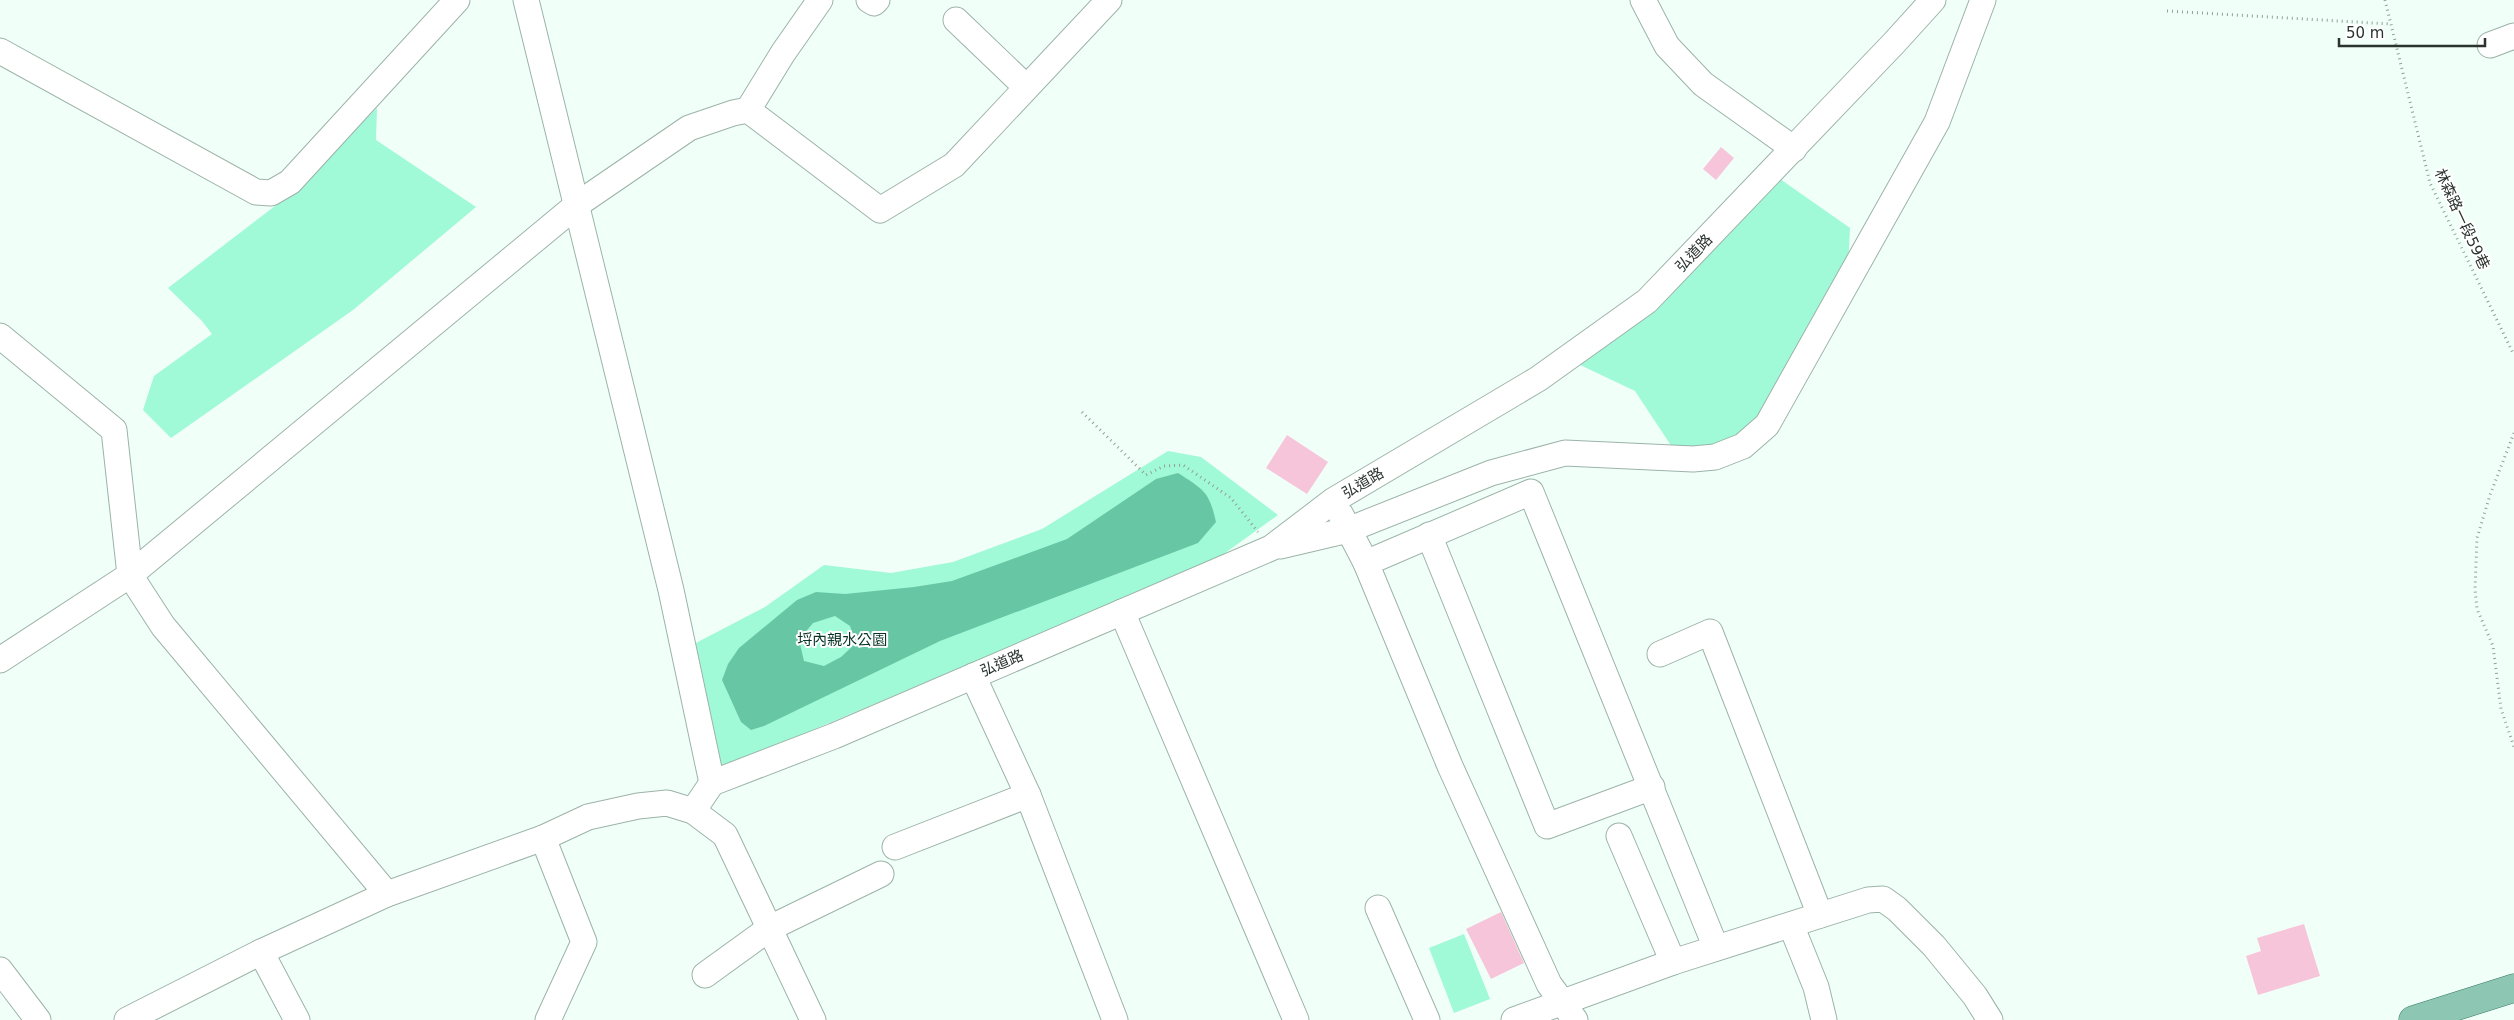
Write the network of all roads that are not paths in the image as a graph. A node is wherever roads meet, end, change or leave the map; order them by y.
1 (457, 0) edge
2 (526, 0) edge
3 (820, 0) edge
4 (869, 0) edge
5 (877, 0) edge
6 (1109, 0) edge
7 (1643, 0) edge
8 (1933, 0) edge
9 (1983, 0) edge
10 (956, 20) dead end
11 (2514, 36) edge
12 (2490, 45) dead end
13 (0, 51) edge
14 (1026, 87) junction
15 (748, 110) junction
16 (1794, 149) junction
17 (578, 204) junction
18 (0, 336) edge
19 (1334, 500) junction
20 (1348, 530) junction
21 (1430, 535) junction
22 (1271, 548) junction
23 (1366, 562) junction
24 (130, 575) junction
25 (1122, 612) junction
26 (1660, 654) dead end
27 (0, 660) edge
28 (972, 676) junction
29 (712, 782) junction
30 (1652, 787) junction
31 (1028, 795) junction
32 (692, 811) junction
33 (1619, 836) dead end
34 (542, 838) junction
35 (895, 847) dead end
36 (881, 874) dead end
37 (387, 894) junction
38 (1378, 908) dead end
39 (1820, 915) junction
40 (1791, 924) junction
41 (770, 928) junction
42 (1716, 948) junction
43 (261, 952) junction
44 (1673, 962) junction
45 (0, 970) edge
46 (705, 975) dead end
47 (2514, 988) edge
48 (1569, 1012) edge
49 (38, 1020) edge
50 (127, 1020) edge
51 (297, 1020) edge
52 (548, 1020) edge
53 (813, 1020) edge
54 (1115, 1020) edge
55 (1296, 1020) edge
56 (1427, 1020) edge
57 (1514, 1020) edge
58 (1824, 1020) edge
59 (1990, 1020) edge
60 (2414, 1020) edge

1 - 13 street
2 - 17 street
3 - 15 street
4 - 5 street
6 - 14 street
7 - 16 street
8 - 16 street, 弘道路
9 - 20 street
10 - 14 street
11 - 12 street
14 - 15 street
15 - 17 street
16 - 19 street, 弘道路
17 - 24 street
17 - 29 street
18 - 24 street
19 - 20 street
19 - 22 street, 弘道路
20 - 22 street
20 - 23 street
21 - 23 street
21 - 30 street
21 - 30 street
22 - 25 street, 弘道路
23 - 48 street
24 - 27 street
24 - 37 street
25 - 28 street, 弘道路
25 - 55 street
26 - 39 street
28 - 29 street, 弘道路
28 - 31 street
29 - 32 street
30 - 42 street
31 - 35 street
31 - 54 street
32 - 34 street
32 - 41 street
33 - 44 street
34 - 37 street
34 - 52 street
36 - 41 street
37 - 43 street
38 - 56 street
39 - 40 street
39 - 59 street
40 - 42 street
40 - 58 street
41 - 46 street
41 - 53 street
42 - 44 street
43 - 50 street
43 - 51 street
44 - 48 street
45 - 49 street
47 - 60 main road
48 - 57 street

